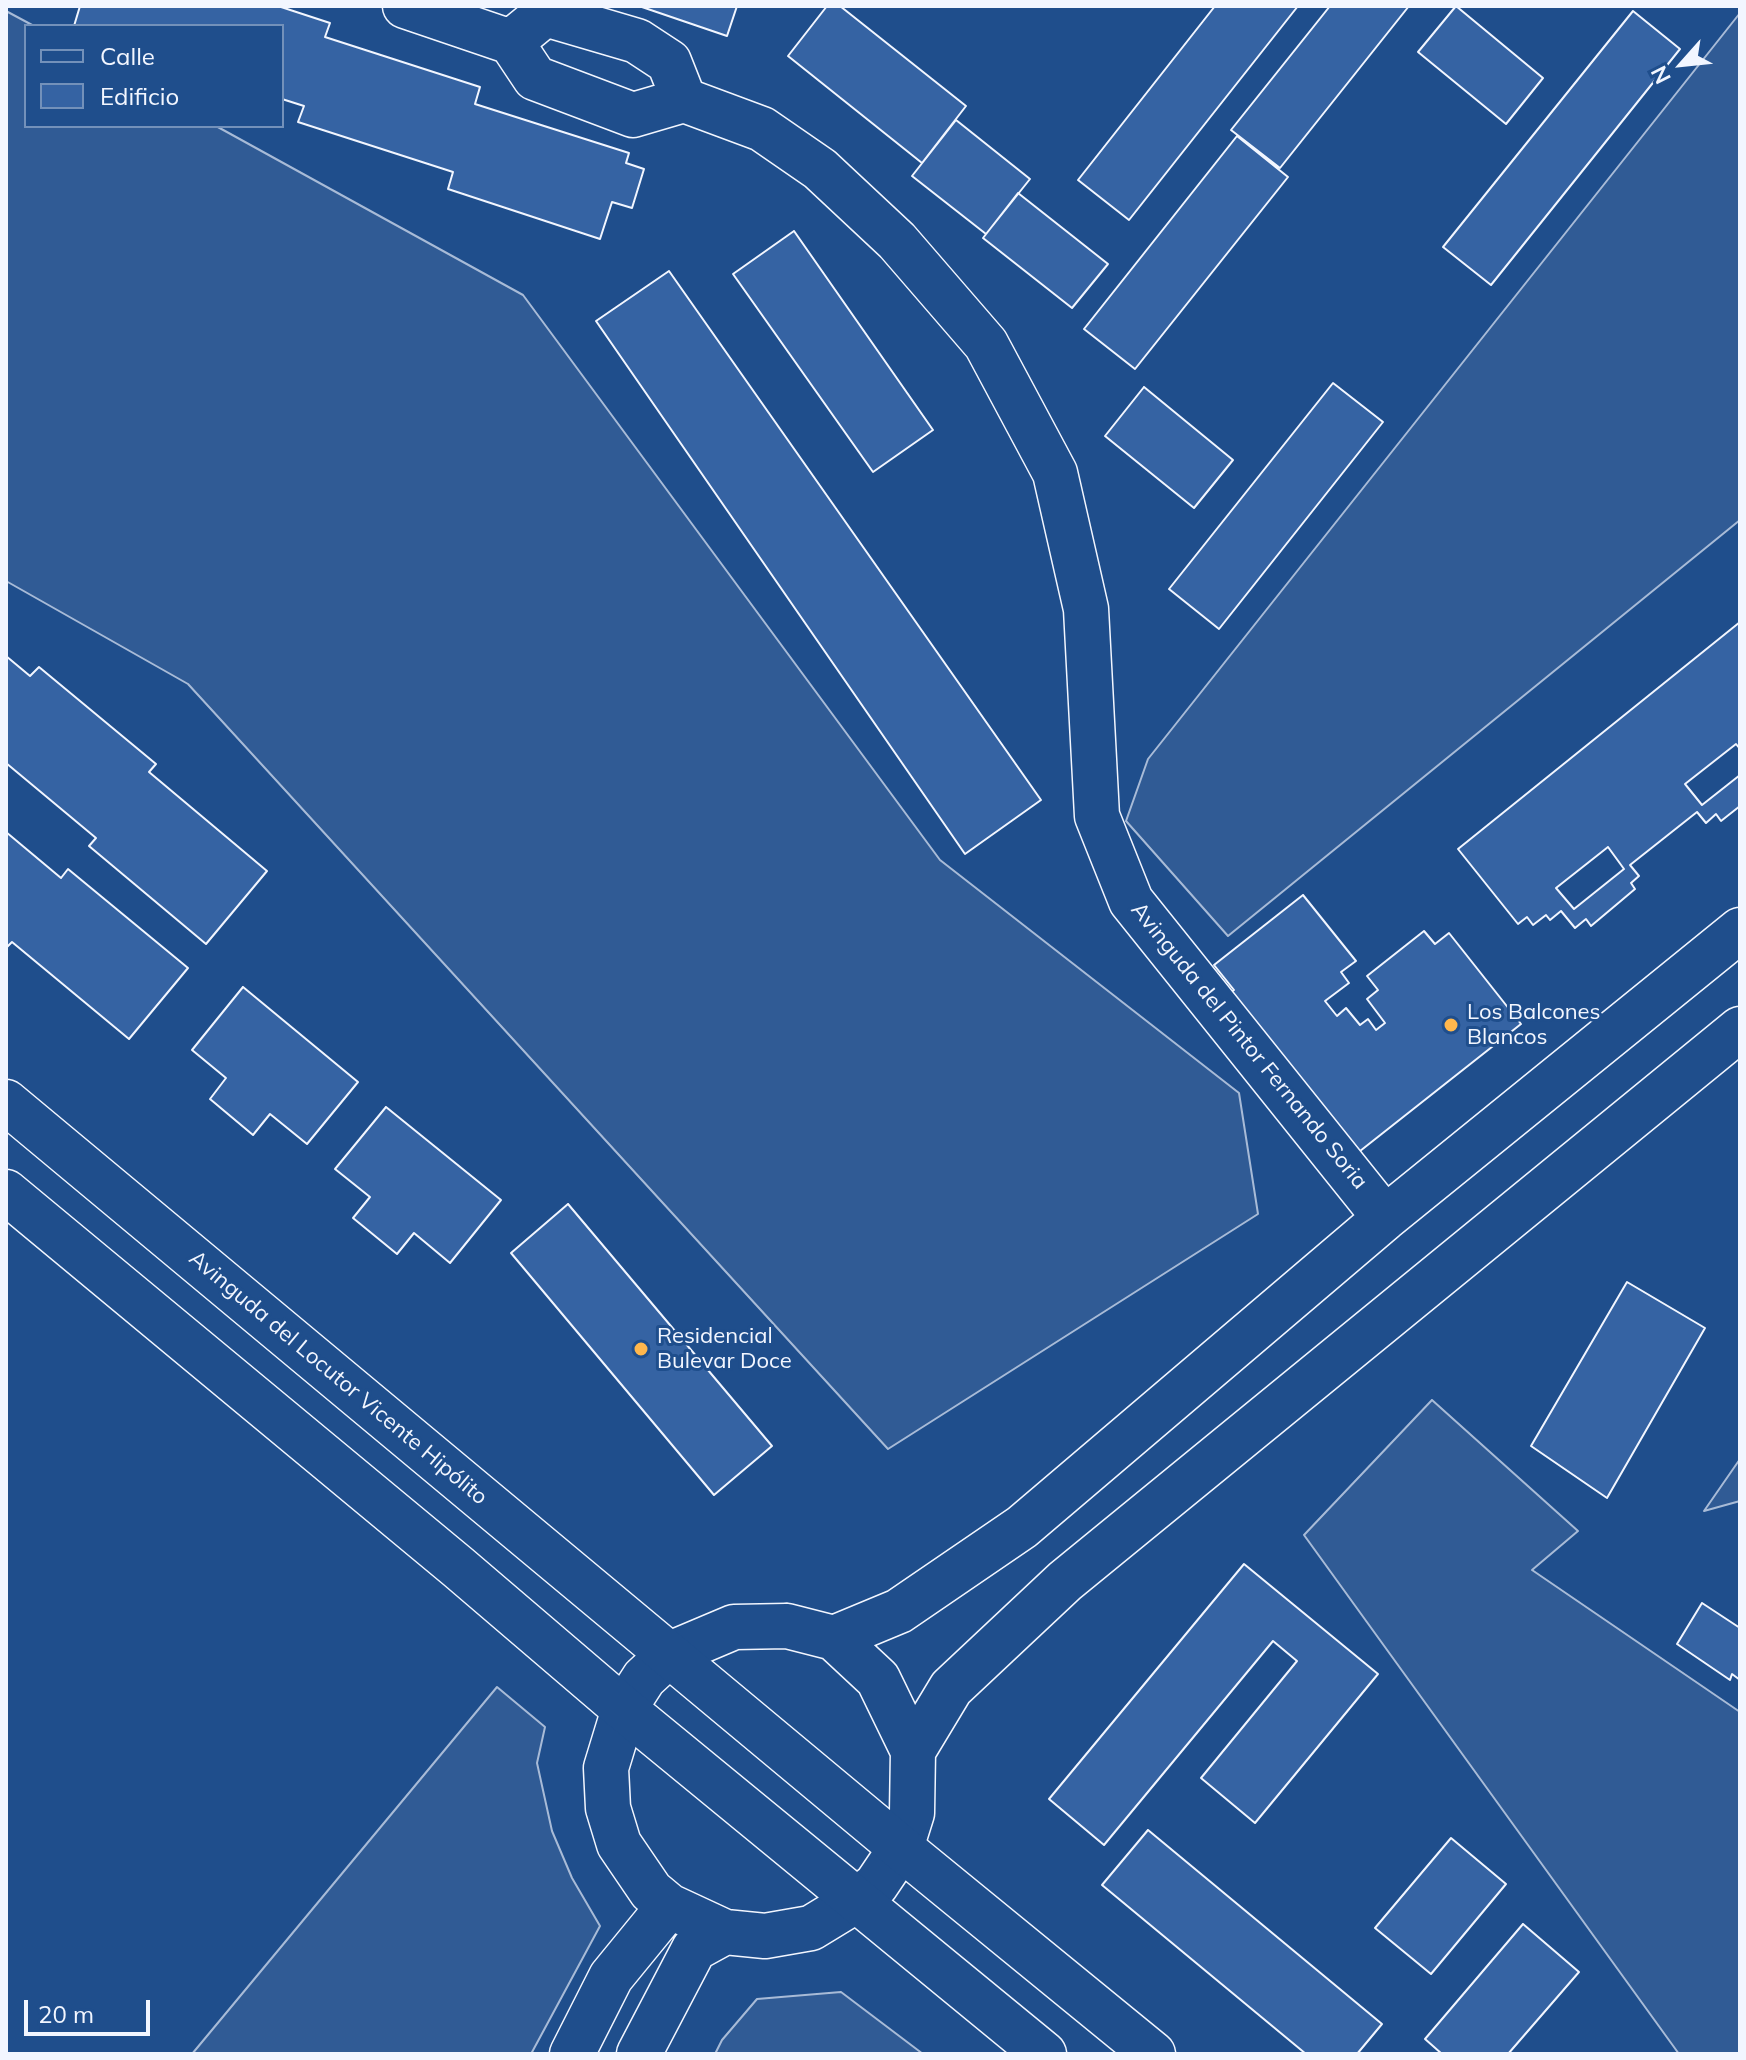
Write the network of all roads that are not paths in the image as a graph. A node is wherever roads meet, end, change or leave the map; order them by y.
1 (405, 6) edge
2 (511, 42) junction
3 (700, 106) junction
4 (1740, 930) edge
5 (1740, 1029) edge
6 (6, 1102) edge
7 (6, 1192) edge
8 (1385, 1218) junction
9 (834, 1638) junction
10 (670, 1654) junction
11 (624, 1709) junction
12 (913, 1751) junction
13 (901, 1848) junction
14 (857, 1900) junction
15 (669, 1906) junction
16 (725, 1932) junction
17 (572, 2054) edge
18 (639, 2054) edge
19 (1044, 2054) edge
20 (1153, 2054) edge

1 - 2 street
2 - 3 street
2 - 3 street
3 - 8 street, Avinguda del Pintor Fernando Soria
4 - 8 street
5 - 12 street
6 - 10 street, Avinguda del Locutor Vicente Hipólito
7 - 11 street
8 - 9 street
9 - 10 street
9 - 12 street
10 - 11 street
10 - 13 street, Avinguda del Locutor Vicente Hipólito
11 - 14 street
11 - 15 street
12 - 13 street
13 - 14 street
13 - 20 street, Avinguda del Locutor Vicente Hipólito
14 - 16 street
14 - 19 street
15 - 16 street
15 - 17 street
16 - 18 street

